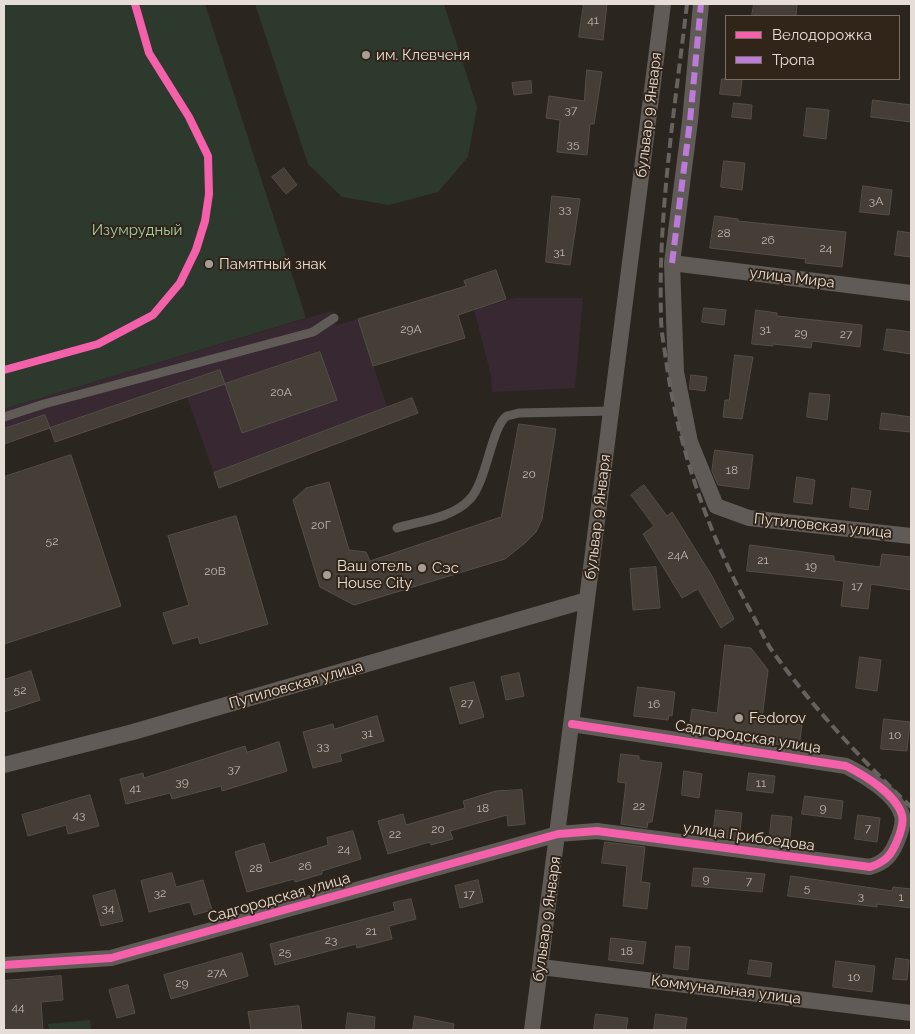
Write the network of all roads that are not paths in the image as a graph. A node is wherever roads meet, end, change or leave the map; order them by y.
1 (663, 4) edge
2 (700, 4) edge
3 (672, 263) junction
4 (911, 292) edge
5 (334, 318) dead end
6 (611, 411) junction
7 (4, 417) edge
8 (397, 528) dead end
9 (911, 536) edge
10 (587, 600) junction
11 (572, 724) junction
12 (4, 765) edge
13 (902, 815) joint
14 (558, 834) junction
15 (4, 965) edge
16 (541, 967) junction
17 (911, 1013) edge
18 (532, 1030) edge

1 - 6 street, бульвар 9 Января
2 - 3 street
3 - 4 street, улица Мира
3 - 9 street, Путиловская улица
5 - 7 lane
6 - 8 lane
6 - 10 street, бульвар 9 Января
10 - 11 street, бульвар 9 Января
10 - 12 street, Путиловская улица
11 - 13 street, Садгородская улица
11 - 14 street, бульвар 9 Января
13 - 14 street, улица Грибоедова
14 - 15 street, Садгородская улица
14 - 16 street, бульвар 9 Января
16 - 17 street, Коммунальная улица
16 - 18 street, бульвар 9 Января

